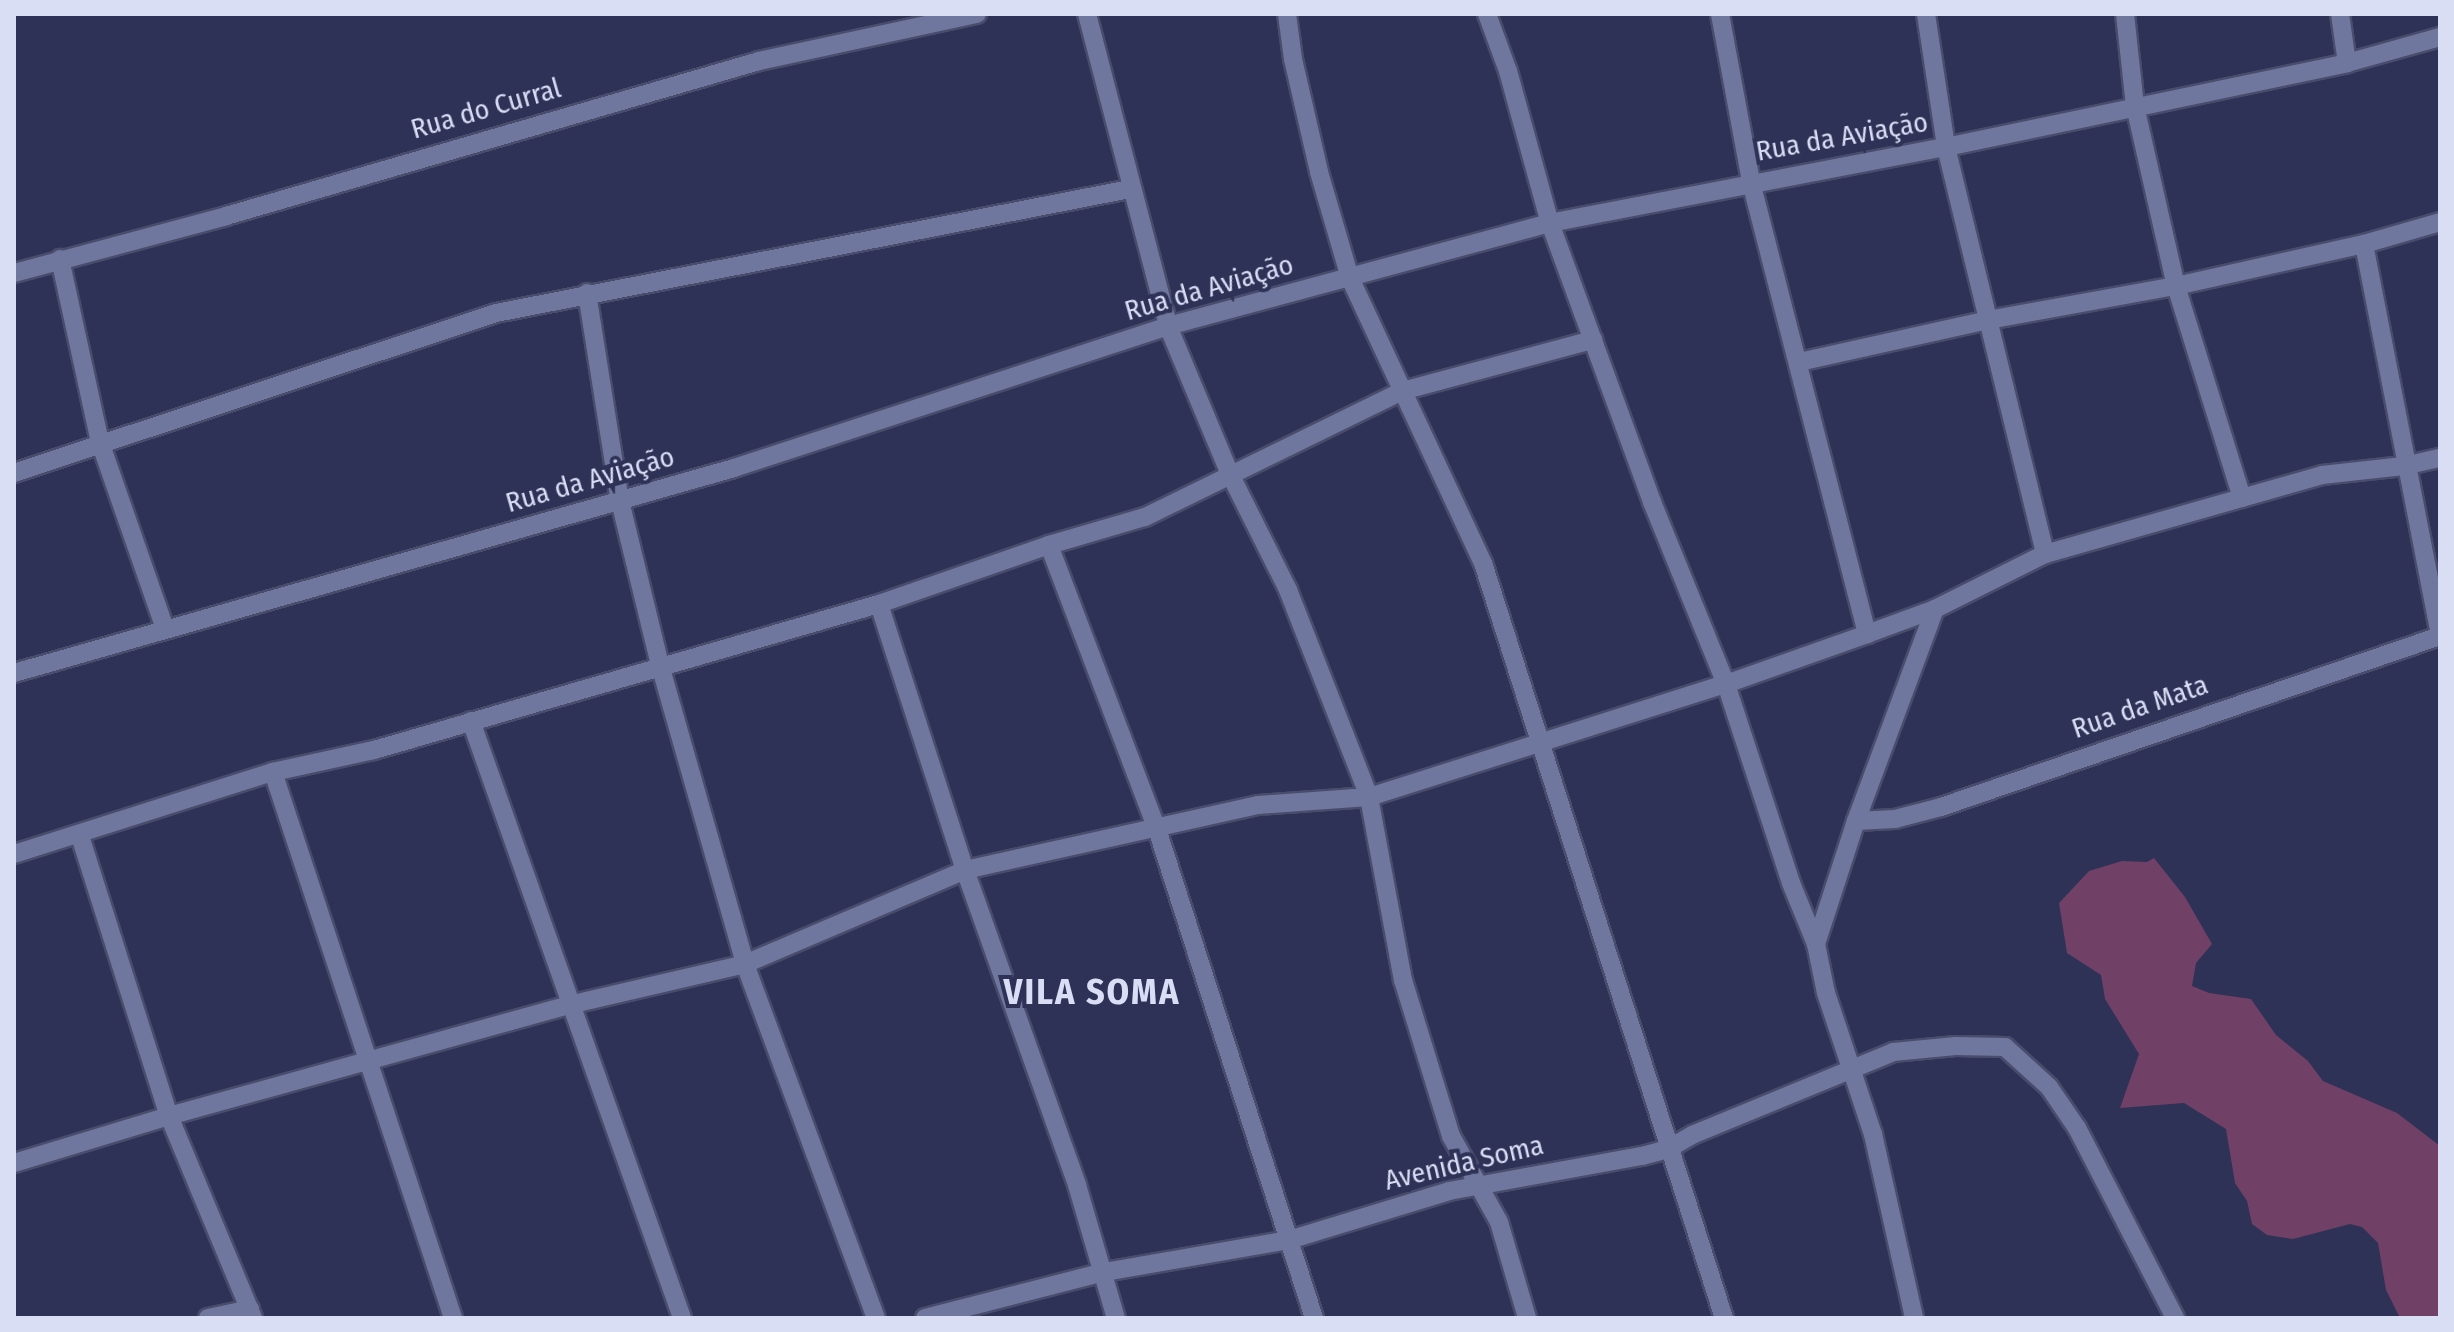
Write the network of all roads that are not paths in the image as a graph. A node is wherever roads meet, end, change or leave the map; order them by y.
1 (977, 14) edge
2 (1087, 14) edge
3 (1287, 14) edge
4 (1487, 14) edge
5 (1720, 14) edge
6 (1926, 14) edge
7 (2125, 14) edge
8 (2340, 14) edge
9 (2440, 37) edge
10 (2347, 63) junction
11 (2135, 106) junction
12 (1946, 147) junction
13 (1751, 182) junction
14 (1130, 189) junction
15 (2440, 222) edge
16 (1550, 223) junction
17 (2364, 244) junction
18 (60, 259) junction
19 (14, 273) edge
20 (1350, 278) junction
21 (2176, 286) junction
22 (587, 293) junction
23 (1988, 320) junction
24 (1168, 326) junction
25 (1593, 340) junction
26 (1799, 362) junction
27 (1402, 391) junction
28 (100, 442) junction
29 (2440, 458) edge
30 (2404, 466) junction
31 (14, 473) edge
32 (1230, 474) junction
33 (2242, 498) junction
34 (620, 501) junction
35 (1049, 545) junction
36 (2045, 554) junction
37 (879, 604) junction
38 (1935, 609) junction
39 (165, 629) junction
40 (1867, 634) junction
41 (2440, 636) edge
42 (660, 665) junction
43 (14, 673) edge
44 (1726, 684) junction
45 (471, 721) junction
46 (1540, 742) junction
47 (273, 772) junction
48 (1369, 797) junction
49 (1856, 821) junction
50 (1157, 829) junction
51 (80, 836) junction
52 (14, 854) edge
53 (965, 870) junction
54 (1816, 944) junction
55 (745, 964) junction
56 (569, 1005) junction
57 (368, 1060) junction
58 (1849, 1070) junction
59 (169, 1116) junction
60 (1668, 1149) junction
61 (14, 1163) edge
62 (1480, 1186) junction
63 (1289, 1240) junction
64 (1104, 1272) junction
65 (252, 1313) edge
66 (208, 1318) edge
67 (453, 1318) edge
68 (682, 1318) edge
69 (876, 1318) edge
70 (925, 1318) edge
71 (1116, 1318) edge
72 (1314, 1318) edge
73 (1527, 1318) edge
74 (1724, 1318) edge
75 (1914, 1318) edge
76 (2175, 1318) edge

1 - 18 street, Rua do Curral
2 - 14 street
3 - 20 street
4 - 16 street
5 - 13 street
6 - 12 street
7 - 11 street
8 - 10 street
9 - 10 street, Rua da Aviação
10 - 11 street, Rua da Aviação
11 - 12 street, Rua da Aviação
11 - 21 street
12 - 13 street, Rua da Aviação
12 - 23 street
13 - 16 street, Rua da Aviação
13 - 26 street
14 - 22 street
14 - 24 street
15 - 17 street
16 - 20 street, Rua da Aviação
16 - 25 street
17 - 21 street
17 - 30 street
18 - 19 street, Rua do Curral
18 - 28 street
20 - 24 street, Rua da Aviação
20 - 27 street
21 - 23 street
21 - 33 street
22 - 28 street
22 - 34 street
23 - 26 street
23 - 36 street
24 - 32 street
24 - 34 street, Rua da Aviação
25 - 27 street
25 - 44 street
26 - 40 street
27 - 32 street
27 - 46 street
28 - 31 street
28 - 39 street
29 - 30 street
30 - 33 street
30 - 41 street
32 - 35 street
32 - 48 street
33 - 36 street
34 - 39 street, Rua da Aviação
34 - 42 street
35 - 37 street
35 - 50 street
36 - 38 street
37 - 42 street
37 - 53 street
38 - 40 street
38 - 49 street
39 - 43 street, Rua da Aviação
40 - 44 street
41 - 49 street, Rua da Mata
42 - 45 street
42 - 55 street
44 - 46 street
44 - 54 street
45 - 47 street
45 - 56 street
46 - 48 street
46 - 60 street
47 - 51 street
47 - 57 street
48 - 50 street
48 - 62 street
49 - 54 street
50 - 53 street
50 - 63 street
51 - 52 street
51 - 59 street
53 - 55 street
53 - 64 street
54 - 58 street
55 - 56 street
55 - 69 street
56 - 57 street
56 - 68 street
57 - 59 street
57 - 67 street
58 - 60 street, Avenida Soma
58 - 75 street
58 - 76 street, Avenida Soma
59 - 61 street
59 - 65 street
60 - 62 street, Avenida Soma
60 - 74 street
62 - 63 street, Avenida Soma
62 - 73 street
63 - 64 street, Avenida Soma
63 - 72 street
64 - 70 street, Avenida Soma
64 - 71 street
65 - 66 street

